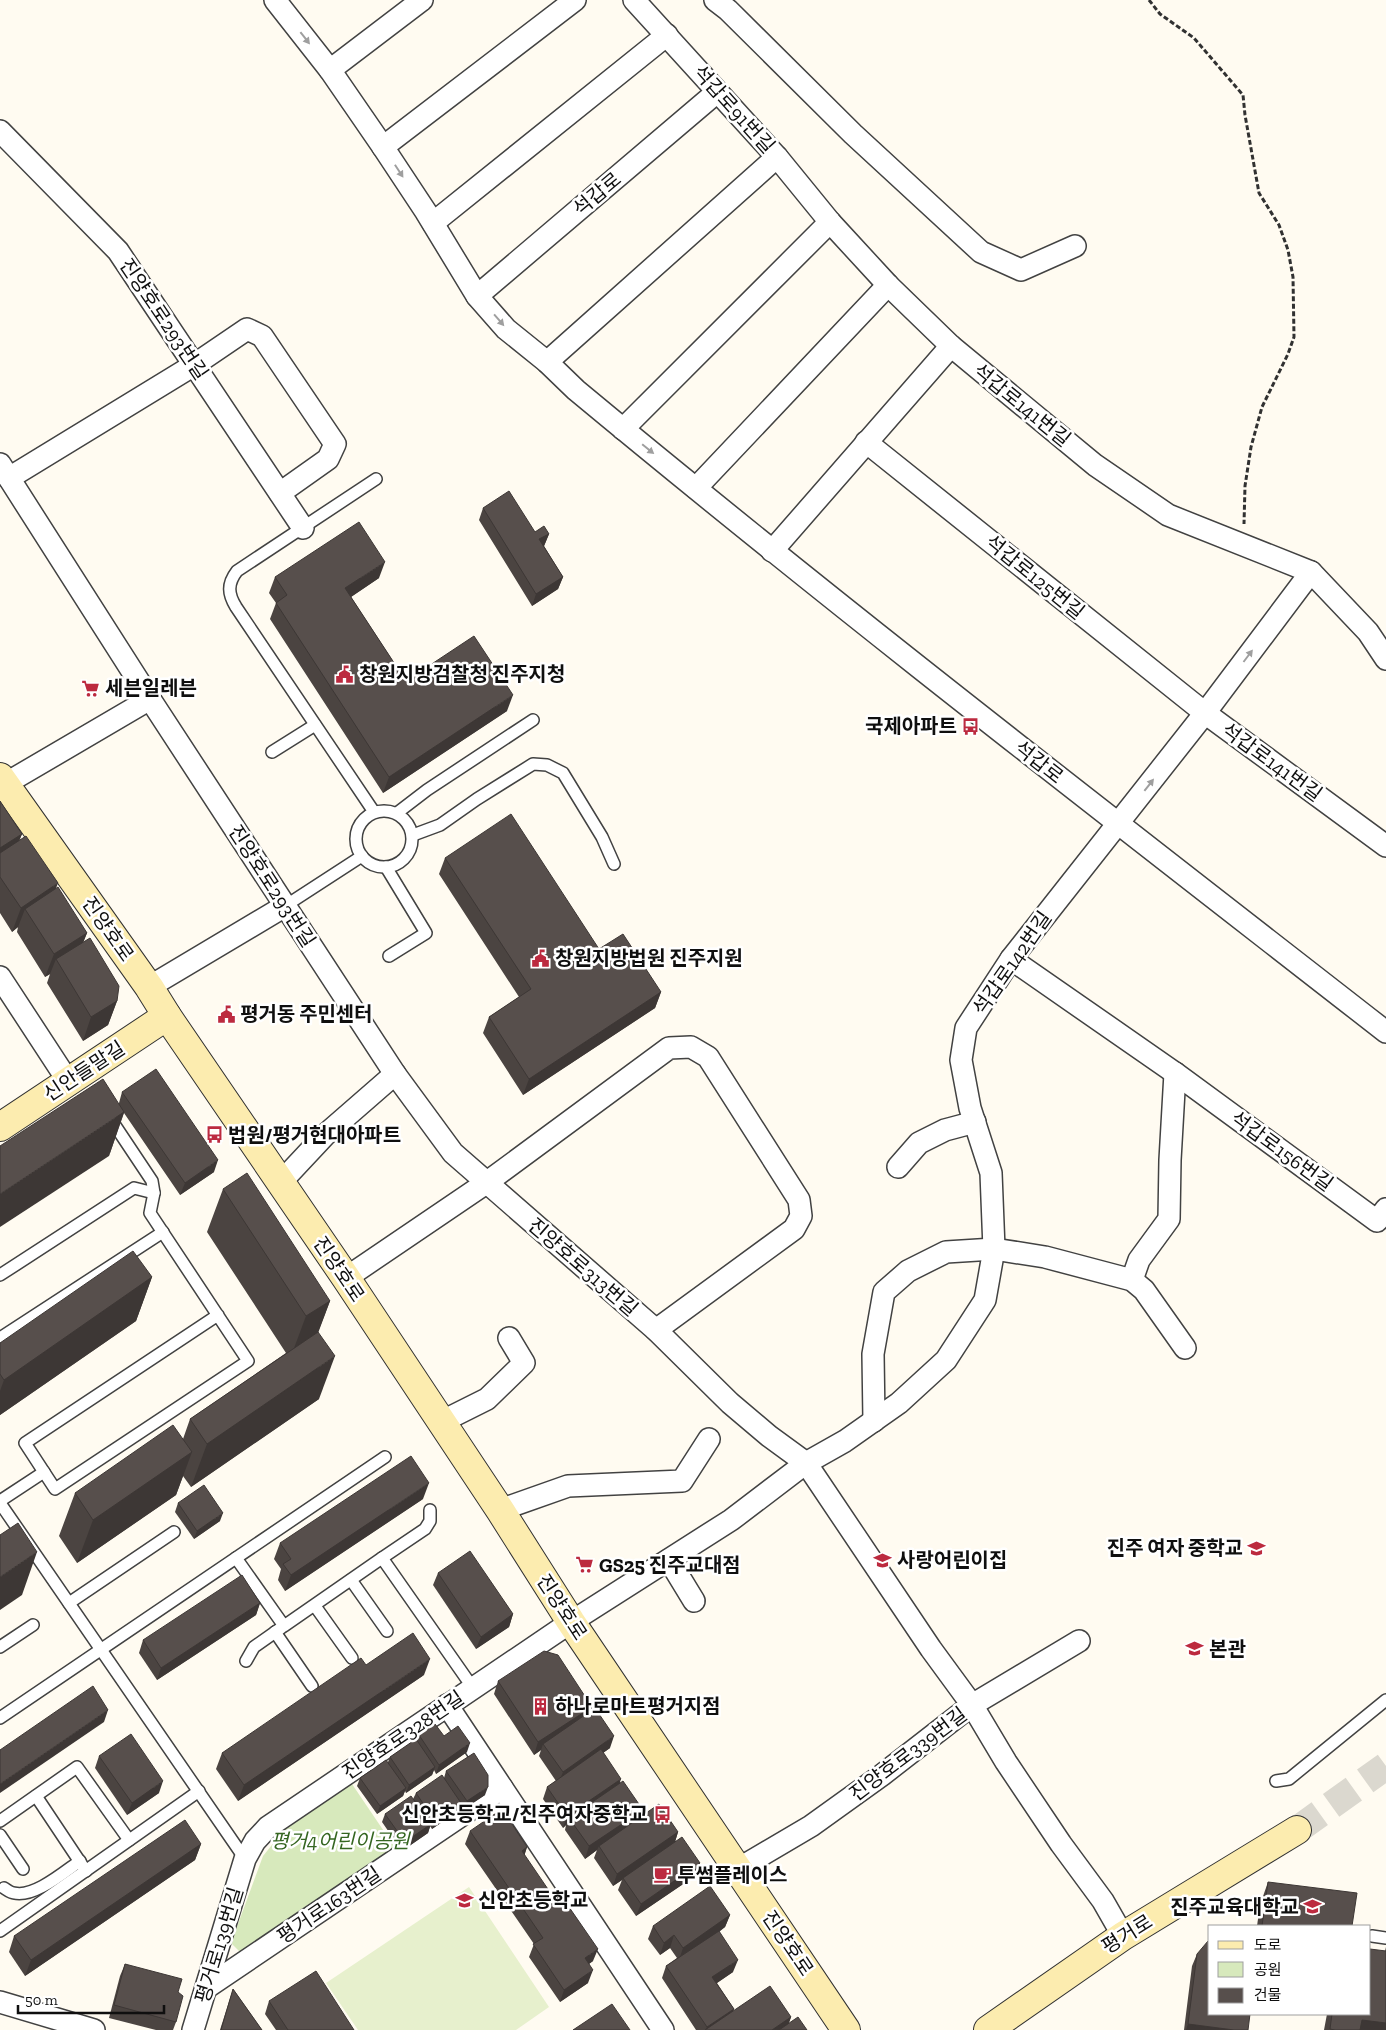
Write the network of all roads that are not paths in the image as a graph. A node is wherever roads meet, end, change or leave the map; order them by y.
1 (422, 0) edge
2 (575, 0) edge
3 (634, 0) edge
4 (715, 0) edge
5 (281, 2) edge
6 (667, 35) junction
7 (330, 70) junction
8 (717, 92) junction
9 (0, 131) edge
10 (383, 147) junction
11 (777, 157) junction
12 (830, 222) junction
13 (433, 223) junction
14 (1075, 246) dead end
15 (888, 285) junction
16 (478, 296) junction
17 (950, 346) junction
18 (547, 362) junction
19 (194, 365) junction
20 (624, 429) junction
21 (866, 442) junction
22 (4, 471) edge
23 (376, 480) dead end
24 (696, 488) junction
25 (280, 493) junction
26 (303, 528) junction
27 (772, 551) junction
28 (1311, 572) junction
29 (1377, 634) edge
30 (1386, 659) edge
31 (150, 699) junction
32 (1205, 712) junction
33 (533, 720) dead end
34 (315, 725) junction
35 (272, 752) dead end
36 (2, 781) edge
37 (374, 812) junction
38 (397, 813) junction
39 (1119, 823) junction
40 (413, 835) junction
41 (1386, 846) edge
42 (362, 856) junction
43 (614, 864) dead end
44 (386, 867) junction
45 (285, 906) junction
46 (389, 956) dead end
47 (1011, 959) junction
48 (0, 977) edge
49 (149, 987) junction
50 (167, 1016) junction
51 (1386, 1032) edge
52 (1175, 1073) junction
53 (395, 1074) junction
54 (78, 1079) junction
55 (102, 1106) edge
56 (975, 1122) junction
57 (0, 1127) edge
58 (898, 1167) dead end
59 (281, 1182) junction
60 (486, 1183) junction
61 (154, 1193) junction
62 (1383, 1221) edge
63 (163, 1232) junction
64 (994, 1249) junction
65 (0, 1275) edge
66 (346, 1278) junction
67 (1132, 1280) junction
68 (218, 1315) junction
69 (656, 1330) junction
70 (0, 1338) edge
71 (509, 1338) dead end
72 (1185, 1348) dead end
73 (874, 1421) junction
74 (441, 1422) junction
75 (709, 1440) dead end
76 (385, 1457) dead end
77 (806, 1463) junction
78 (44, 1472) junction
79 (1, 1507) edge
80 (430, 1510) dead end
81 (500, 1510) junction
82 (174, 1532) dead end
83 (236, 1558) junction
84 (382, 1558) junction
85 (669, 1560) junction
86 (351, 1580) junction
87 (694, 1601) dead end
88 (69, 1603) junction
89 (315, 1606) junction
90 (571, 1622) junction
91 (33, 1624) dead end
92 (279, 1629) junction
93 (387, 1631) dead end
94 (1079, 1641) dead end
95 (0, 1647) edge
96 (101, 1650) junction
97 (352, 1658) dead end
98 (246, 1660) dead end
99 (312, 1686) dead end
100 (473, 1688) junction
101 (1386, 1700) edge
102 (447, 1705) junction
103 (972, 1705) junction
104 (0, 1718) edge
105 (1276, 1782) dead end
106 (502, 1788) junction
107 (198, 1791) junction
108 (36, 1796) junction
109 (0, 1821) edge
110 (1297, 1830) tunnel mouth
111 (0, 1835) edge
112 (129, 1840) junction
113 (245, 1859) junction
114 (83, 1866) junction
115 (23, 1869) dead end
116 (738, 1870) junction
117 (4, 1888) dead end
118 (1, 1929) edge
119 (1123, 1936) junction
120 (1372, 1936) dead end
121 (1386, 1938) edge
122 (206, 1988) junction
123 (0, 2002) edge
124 (94, 2030) edge
125 (193, 2030) edge
126 (663, 2030) edge
127 (846, 2030) edge
128 (988, 2030) edge

1 - 7 street
2 - 10 street
3 - 6 street, 석갑로91번길
4 - 14 street
5 -> 7 street, 석갑로
6 - 8 street, 석갑로91번길
6 - 13 street
7 - 10 street, 석갑로
8 - 11 street, 석갑로91번길
8 - 16 street, 석갑로
9 - 19 street, 진양호로293번길
10 -> 13 street, 석갑로
11 - 12 street, 석갑로91번길
11 - 18 street
12 - 15 street, 석갑로141번길
12 - 20 street
13 - 16 street, 석갑로
15 - 17 street, 석갑로141번길
15 - 24 street
16 -> 18 street, 석갑로
17 - 21 street
17 - 28 street, 석갑로141번길
18 - 20 street, 석갑로
19 - 22 street
19 - 25 street, 진양호로293번길
19 - 25 street
20 -> 24 street, 석갑로
21 - 27 street
21 - 32 street, 석갑로125번길
22 - 31 street, 진양호로293번길
23 - 26 lane
24 - 27 street, 석갑로
25 - 26 street, 진양호로293번길
26 - 34 lane
27 - 39 street, 석갑로
28 - 29 street, 석갑로141번길
32 -> 28 street, 석갑로141번길
29 - 30 street, 석갑로141번길
31 - 36 street
31 - 45 street, 진양호로293번길
39 -> 32 street, 석갑로141번길
32 - 41 street, 석갑로141번길
33 - 38 lane
34 - 35 lane
34 - 37 lane
36 - 49 street, 진양호로
37 - 38 lane
37 - 42 lane
38 - 40 lane
39 - 47 street, 석갑로142번길
39 - 51 street, 석갑로
40 - 43 lane
40 - 44 lane
42 - 44 lane
42 - 45 lane
44 - 46 lane
45 - 49 street
45 - 53 street, 진양호로293번길
47 - 52 street, 석갑로156번길
47 - 56 street, 석갑로142번길
48 - 54 street
49 - 50 street, 진양호로
50 - 54 street, 신안들말길
50 - 59 street, 진양호로
52 - 62 street, 석갑로156번길
52 - 67 street
53 - 59 street
53 - 60 street, 진양호로293번길
54 - 57 street, 신안들말길
55 - 61 lane
56 - 58 street
56 - 64 street, 석갑로142번길
59 - 66 street, 진양호로
60 - 66 street
60 - 69 street, 진양호로313번길
60 - 69 street
61 - 63 lane
61 - 65 lane
63 - 68 lane
63 - 70 lane
64 - 67 street
64 - 73 street, 석갑로142번길
64 - 73 street
66 - 74 street, 진양호로
67 - 72 street
68 - 78 lane
68 - 78 lane
69 - 77 street, 진양호로313번길
71 - 74 street
73 - 77 street, 석갑로142번길
74 - 81 street, 진양호로
75 - 81 street
76 - 83 lane
77 - 85 street, 석갑로142번길
77 - 103 street
78 - 79 lane
79 - 88 lane
80 - 84 lane
81 - 90 street, 진양호로
82 - 88 lane
83 - 92 lane
83 - 96 lane
84 - 86 lane
84 - 100 lane
85 - 87 street
85 - 90 street, 진양호로328번길
86 - 89 lane
86 - 93 lane
88 - 96 lane
89 - 92 lane
89 - 97 lane
90 - 100 street, 진양호로328번길
90 - 116 street, 진양호로
91 - 95 lane
92 - 98 lane
92 - 99 lane
94 - 103 street
96 - 104 lane
96 - 107 lane
100 - 102 street, 진양호로328번길
101 - 105 lane
102 - 106 street
102 - 113 street, 진양호로328번길
103 - 116 street, 진양호로339번길
103 - 119 street, 진양호로339번길
106 - 122 street, 평거로163번길
106 - 126 street
107 - 112 lane
107 - 113 lane
108 - 109 lane
108 - 112 lane
108 - 114 lane
110 - 119 street, 평거로
111 - 115 lane
112 - 114 lane
113 - 122 street, 평거로139번길
114 - 117 lane
114 - 118 lane
116 - 127 street, 진양호로
119 - 128 street, 평거로
120 - 121 lane
122 - 125 street, 평거로139번길
123 - 124 street

